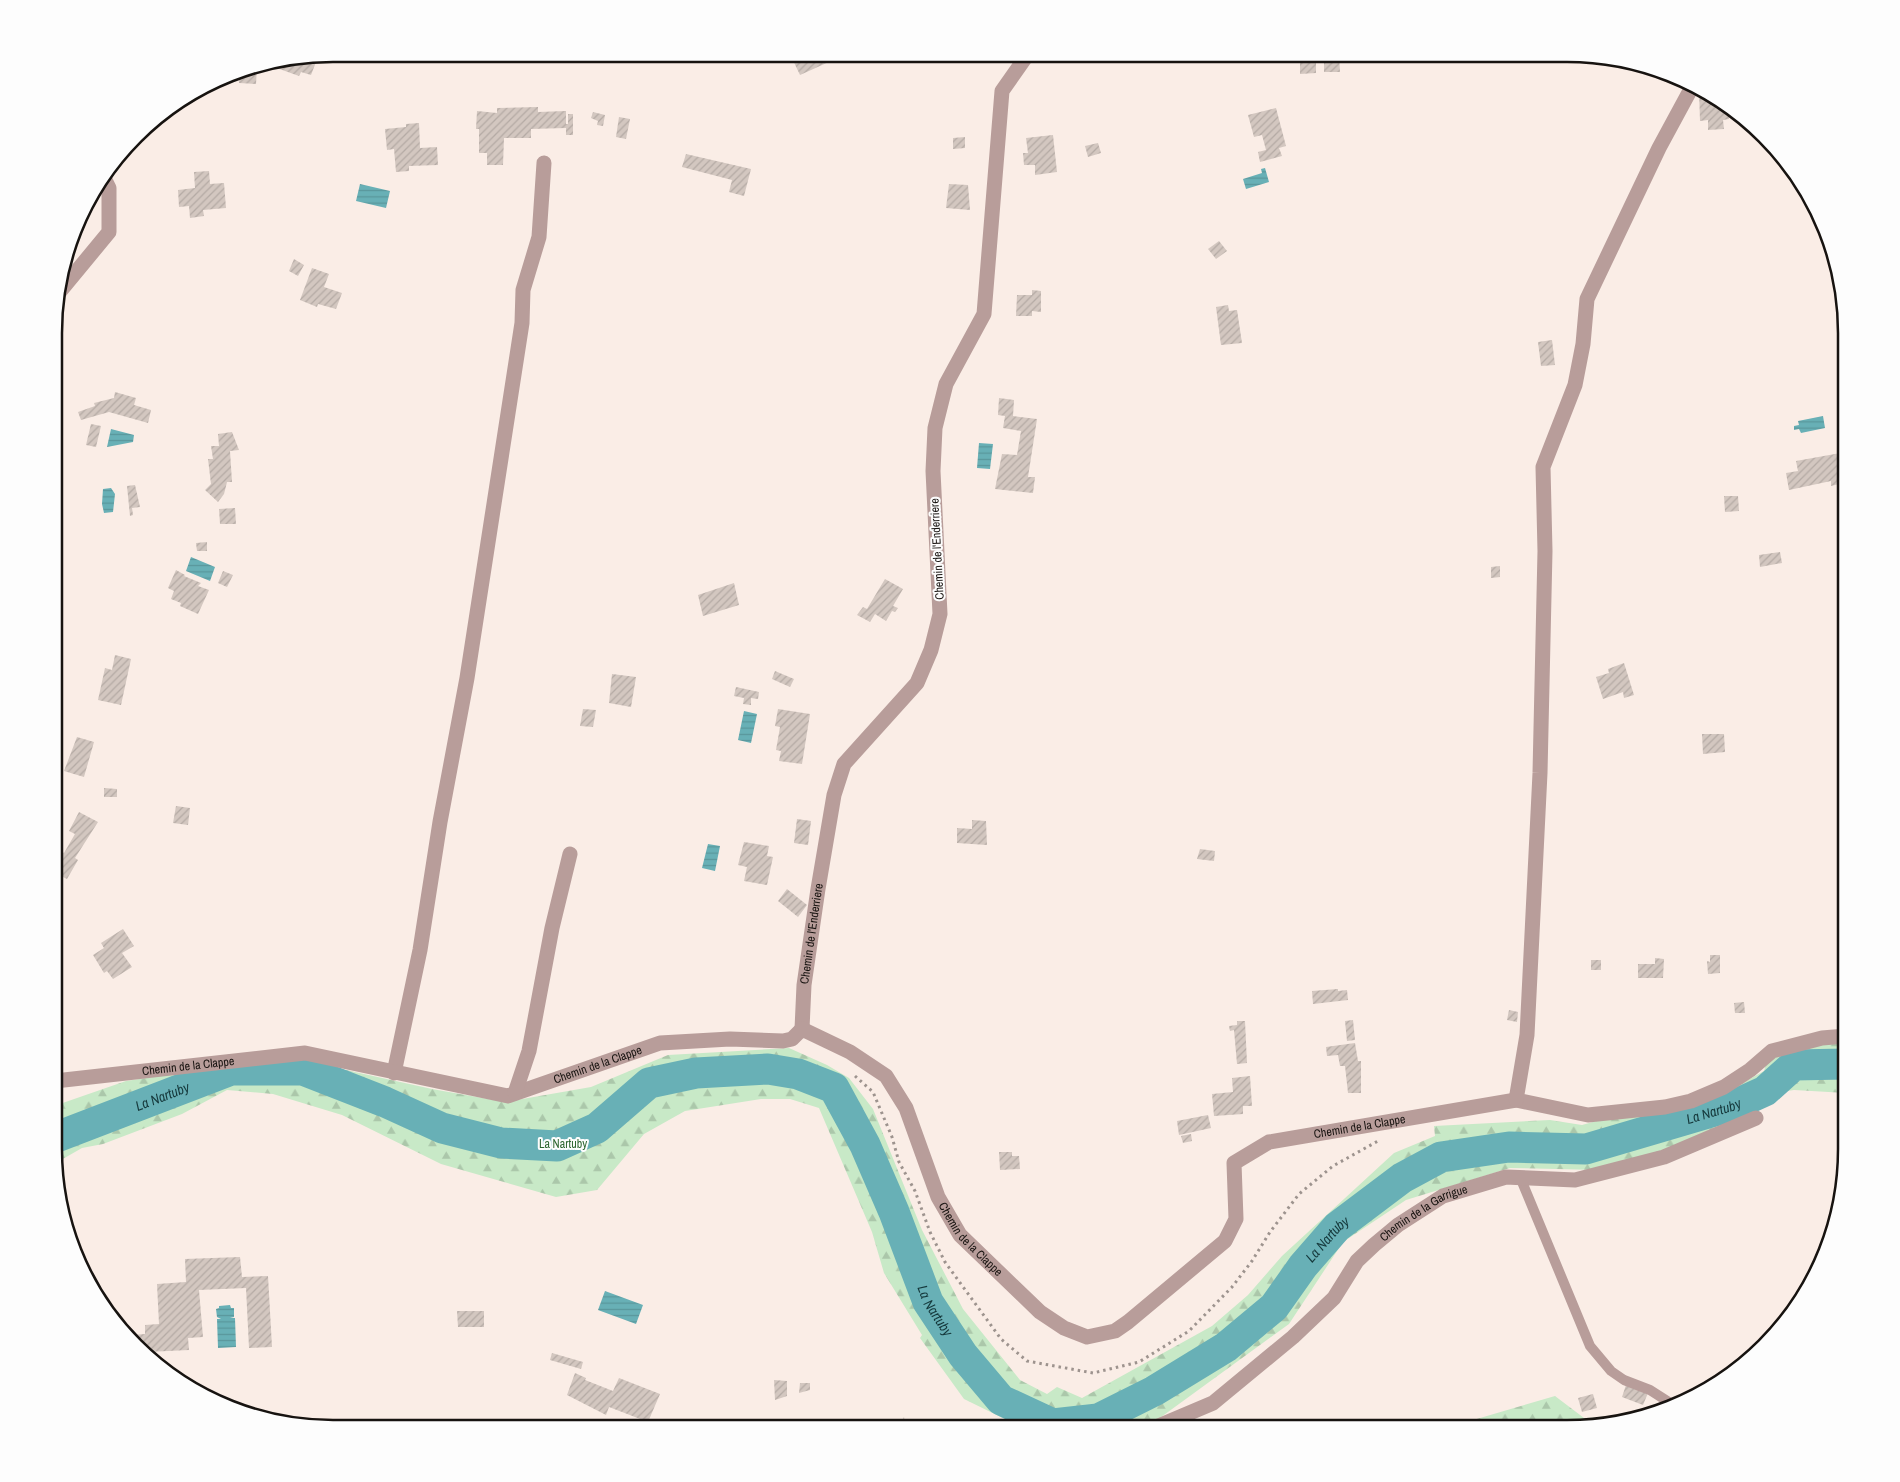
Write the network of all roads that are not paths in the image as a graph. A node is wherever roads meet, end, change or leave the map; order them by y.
1 (1022, 62) edge
2 (1689, 92) edge
3 (544, 163) dead end
4 (107, 184) edge
5 (68, 282) edge
6 (570, 854) dead end
7 (802, 1029) junction
8 (1838, 1037) edge
9 (394, 1073) junction
10 (62, 1079) edge
11 (515, 1093) junction
12 (1516, 1100) junction
13 (1756, 1118) dead end
14 (1520, 1177) junction
15 (1666, 1400) edge
16 (1173, 1420) edge

1 - 7 street, Chemin de l'Enderriere
2 - 12 street
3 - 9 street
4 - 5 street
6 - 11 street
7 - 11 street, Chemin de la Clappe
7 - 12 street, Chemin de la Clappe
8 - 12 street, Chemin de la Clappe
9 - 10 street, Chemin de la Clappe
9 - 11 street, Chemin de la Clappe
13 - 14 street, Chemin de la Garrigue
14 - 15 lane
14 - 16 street, Chemin de la Garrigue

